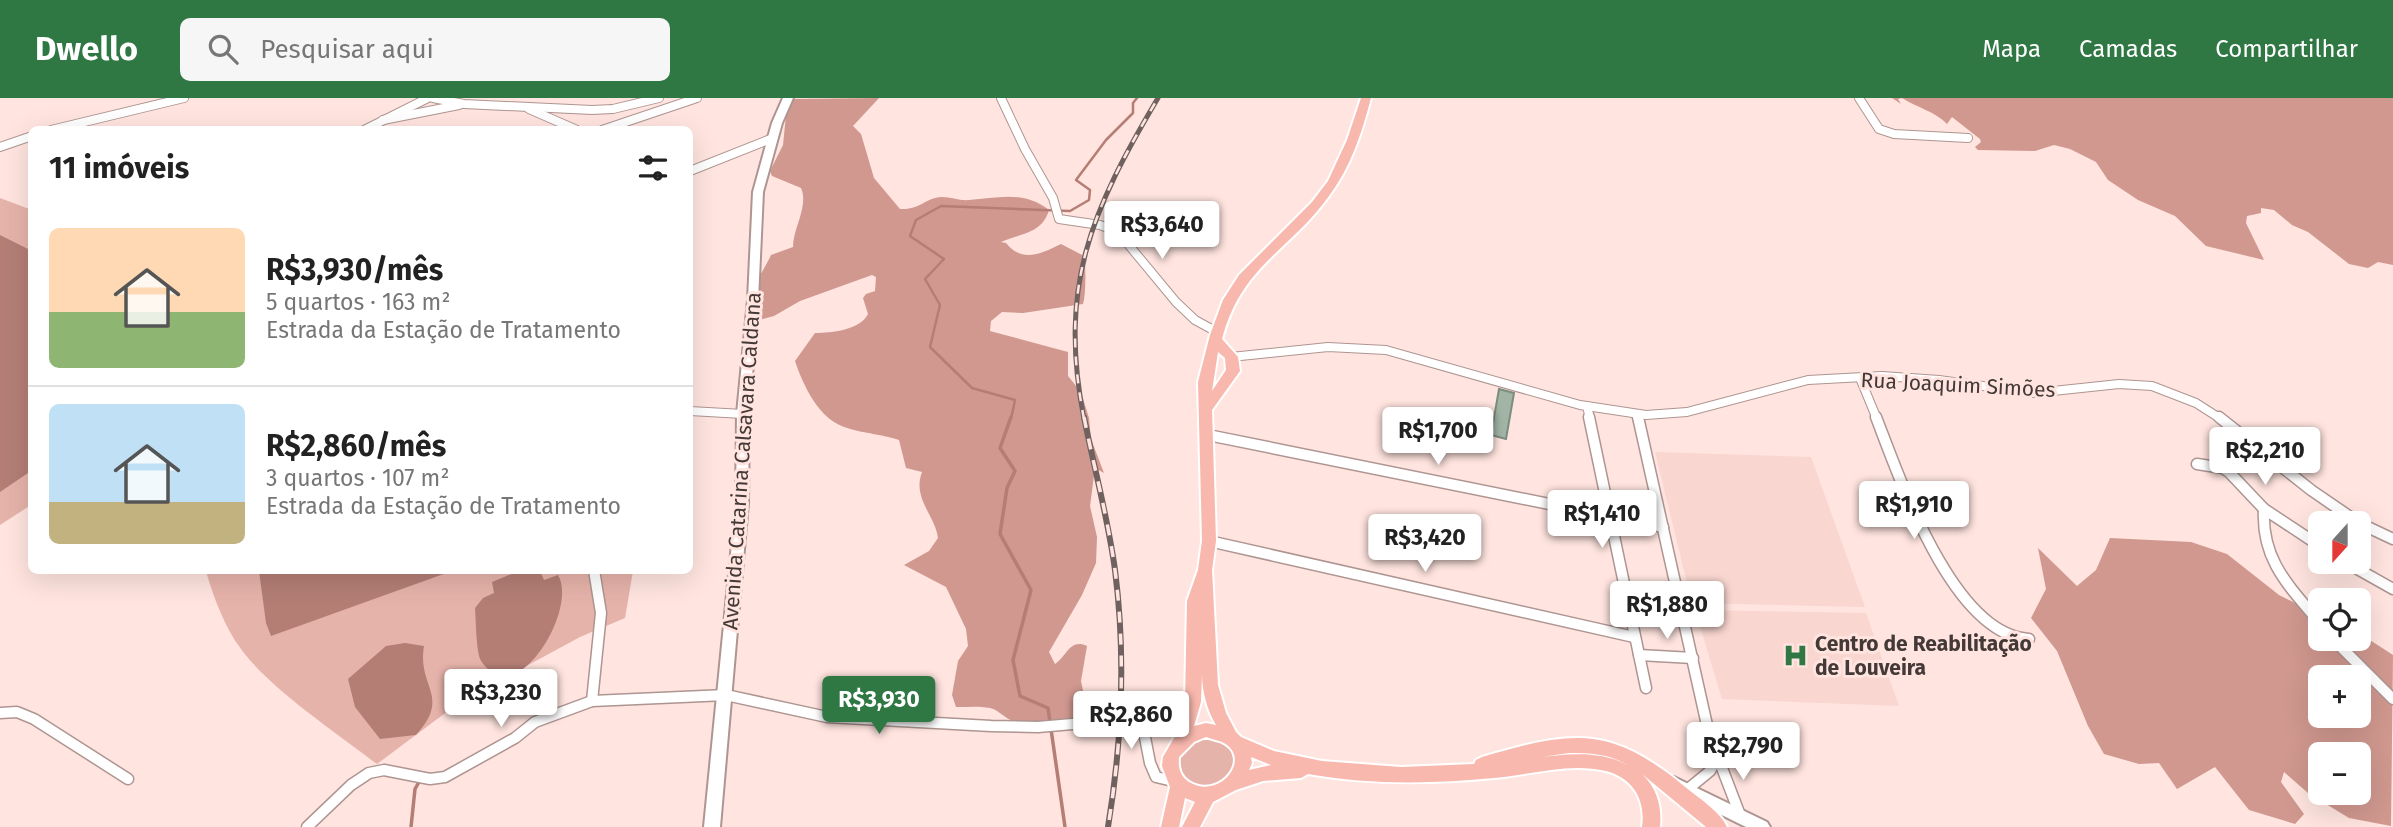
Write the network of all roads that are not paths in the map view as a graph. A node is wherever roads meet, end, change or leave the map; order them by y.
1 (184, 98) edge
2 (428, 98) edge
3 (433, 98) edge
4 (659, 98) edge
5 (697, 98) edge
6 (788, 98) edge
7 (1001, 98) edge
8 (1366, 98) edge
9 (1859, 98) edge
10 (464, 104) junction
11 (522, 105) junction
12 (383, 120) junction
13 (68, 126) edge
14 (372, 126) edge
15 (568, 126) edge
16 (614, 126) edge
17 (28, 137) edge
18 (773, 138) junction
19 (1968, 138) dead end
20 (0, 147) edge
21 (693, 170) edge
22 (1216, 336) junction
23 (1231, 357) junction
24 (1210, 361) junction
25 (1860, 378) junction
26 (1205, 382) junction
27 (1224, 386) junction
28 (1587, 406) junction
29 (1206, 409) junction
30 (693, 411) edge
31 (743, 414) junction
32 (1637, 414) junction
33 (1208, 435) junction
34 (2197, 464) dead end
35 (2264, 509) junction
36 (2340, 511) edge
37 (1611, 518) junction
38 (1663, 527) junction
39 (2371, 529) edge
40 (2308, 538) edge
41 (2393, 540) edge
42 (1209, 541) junction
43 (1205, 570) junction
44 (595, 574) edge
45 (2366, 574) edge
46 (2393, 589) edge
47 (2308, 608) edge
48 (1634, 636) junction
49 (2029, 639) dead end
50 (2345, 651) edge
51 (1639, 655) junction
52 (1693, 658) junction
53 (1647, 688) dead end
54 (726, 695) junction
55 (2393, 699) edge
56 (592, 701) junction
57 (0, 713) edge
58 (1182, 739) junction
59 (1233, 740) junction
60 (1718, 756) junction
61 (1324, 768) junction
62 (1457, 772) junction
63 (128, 779) dead end
64 (1660, 780) junction
65 (1238, 783) junction
66 (1178, 784) junction
67 (1688, 789) junction
68 (1207, 797) junction
69 (1741, 819) junction
70 (307, 827) edge
71 (712, 827) edge
72 (1170, 827) edge
73 (1191, 827) edge
74 (1651, 827) edge
75 (1718, 827) edge
76 (1762, 827) edge

1 - 13 street
2 - 12 street
3 - 10 street
4 - 11 street
5 - 16 street
6 - 18 street, Avenida Catarina Calsavara Caldana
7 - 22 street
8 - 22 main road
9 - 19 street
10 - 11 street
10 - 12 street
11 - 15 street
12 - 14 street
17 - 20 street
18 - 21 street
18 - 31 street, Avenida Catarina Calsavara Caldana
22 - 23 main road
22 - 24 main road
23 - 24 main road
23 - 27 main road
23 - 28 street, Rua Joaquim Simões
24 - 26 main road
25 - 32 street, Rua Joaquim Simões
25 - 36 street, Rua Joaquim Simões
25 - 49 street
26 - 27 main road
26 - 29 main road
27 - 29 main road
28 - 32 street, Rua Joaquim Simões
28 - 37 street
29 - 33 main road
30 - 31 street
31 - 54 street, Avenida Catarina Calsavara Caldana
32 - 38 street
33 - 37 street
33 - 42 main road
34 - 35 street
35 - 40 street
35 - 47 street
37 - 38 street
37 - 48 street
38 - 52 street
39 - 41 street, Rua Joaquim Simões
42 - 43 main road
42 - 48 street
43 - 58 main road
43 - 59 main road
44 - 56 street
45 - 46 street
48 - 51 street
50 - 55 street
51 - 52 street
51 - 53 street
52 - 60 street
54 - 56 street
54 - 66 street
54 - 71 street, Avenida Catarina Calsavara Caldana
56 - 70 street
57 - 63 street
58 - 59 main road
58 - 66 main road
59 - 61 main road
59 - 65 main road
60 - 67 street
60 - 69 street
61 - 62 main road
61 - 65 main road
62 - 64 main road
62 - 74 main road
64 - 67 main road
64 - 75 main road
65 - 68 main road
66 - 68 main road
66 - 72 main road
67 - 69 main road
68 - 73 main road
69 - 76 main road

